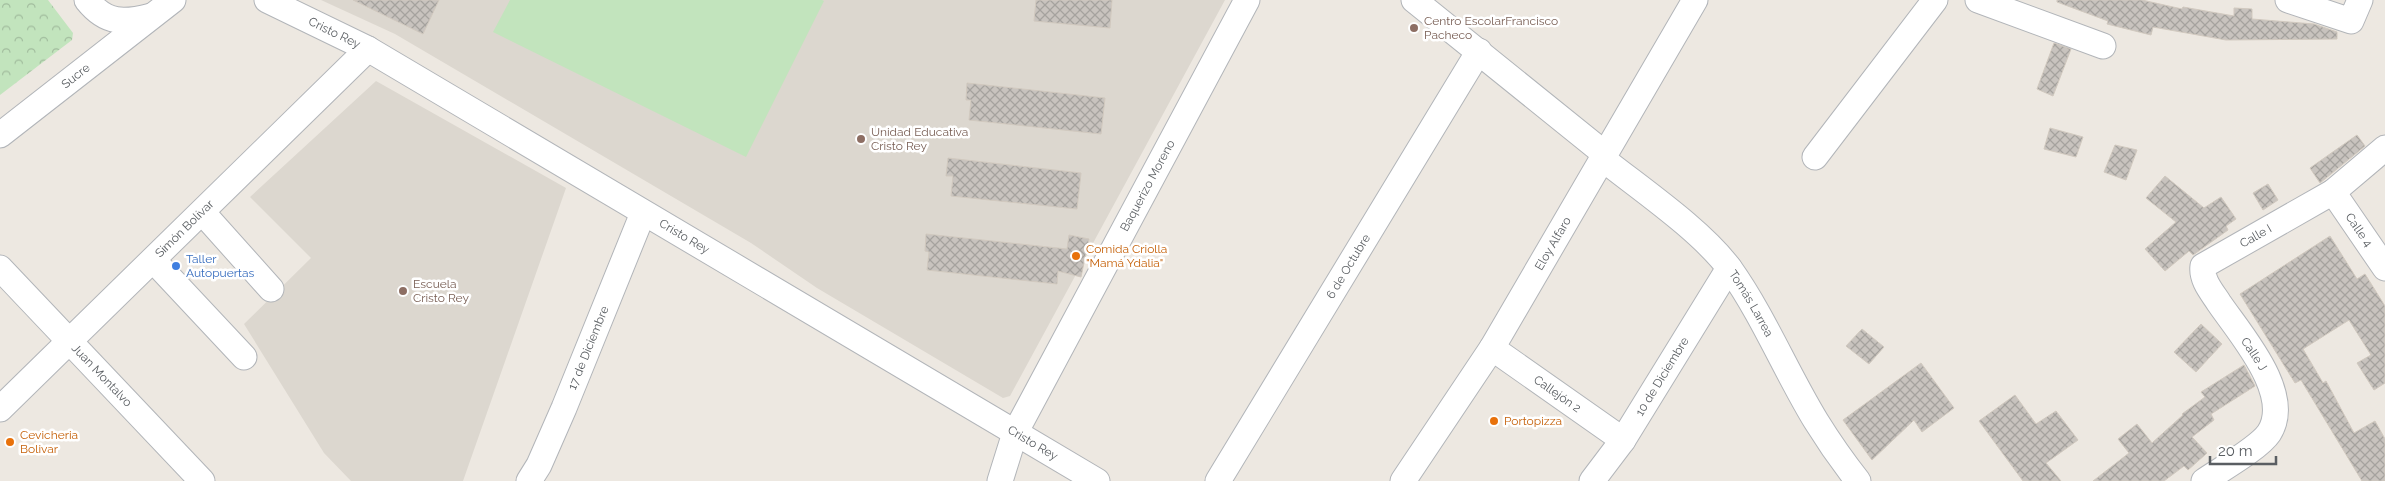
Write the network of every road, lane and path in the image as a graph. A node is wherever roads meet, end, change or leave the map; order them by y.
1 (173, 0) edge
2 (266, 0) edge
3 (1247, 0) edge
4 (1414, 0) edge
5 (1695, 0) edge
6 (1934, 0) edge
7 (1978, 0) edge
8 (2288, 0) edge
9 (91, 5) edge
10 (2355, 11) edge
11 (151, 16) junction
12 (2103, 46) dead end
13 (368, 50) junction
14 (1478, 51) junction
15 (91, 63) junction
16 (0, 135) edge
17 (2385, 148) edge
18 (1604, 157) junction
19 (1814, 157) dead end
20 (2333, 192) junction
21 (203, 213) junction
22 (643, 213) junction
23 (154, 261) junction
24 (0, 268) edge
25 (1729, 268) junction
26 (2385, 268) edge
27 (271, 289) dead end
28 (2212, 292) joint
29 (69, 340) junction
30 (1492, 348) junction
31 (244, 357) dead end
32 (0, 409) edge
33 (1015, 433) junction
34 (1623, 440) junction
35 (202, 481) edge
36 (529, 481) edge
37 (1000, 481) edge
38 (1097, 481) edge
39 (1218, 481) edge
40 (1403, 481) edge
41 (1592, 481) edge
42 (1858, 481) edge
43 (2204, 481) edge

1 - 11 street
2 - 13 street, Cristo Rey
3 - 33 street, Baquerizo Moreno
4 - 14 street, Tomás Larrea
5 - 18 street, Eloy Alfaro
6 - 19 street
7 - 12 street
8 - 10 street
9 - 11 street
9 - 15 street
11 - 15 street, Sucre
13 - 21 street, Simón Bolívar
13 - 22 street, Cristo Rey
14 - 18 street, Tomás Larrea
14 - 39 street, 6 de Octubre
15 - 16 street, Sucre
17 - 20 street
18 - 25 street, Tomás Larrea
18 - 30 street, Eloy Alfaro
20 - 26 street, Calle 4
20 - 28 street, Calle I
21 - 23 street, Simón Bolívar
21 - 27 street
22 - 33 street, Cristo Rey
22 - 36 street, 17 de Diciembre
23 - 29 street, Simón Bolívar
23 - 31 street
24 - 29 street, Juan Montalvo
25 - 34 street, 10 de Diciembre
25 - 42 street, Tomás Larrea
28 - 43 street, Calle J
29 - 32 street, Simón Bolívar
29 - 35 street, Juan Montalvo
30 - 34 street, Callejón 2
30 - 40 street, Eloy Alfaro
33 - 37 street, Baquerizo Moreno
33 - 38 street, Cristo Rey
34 - 41 street, 10 de Diciembre

